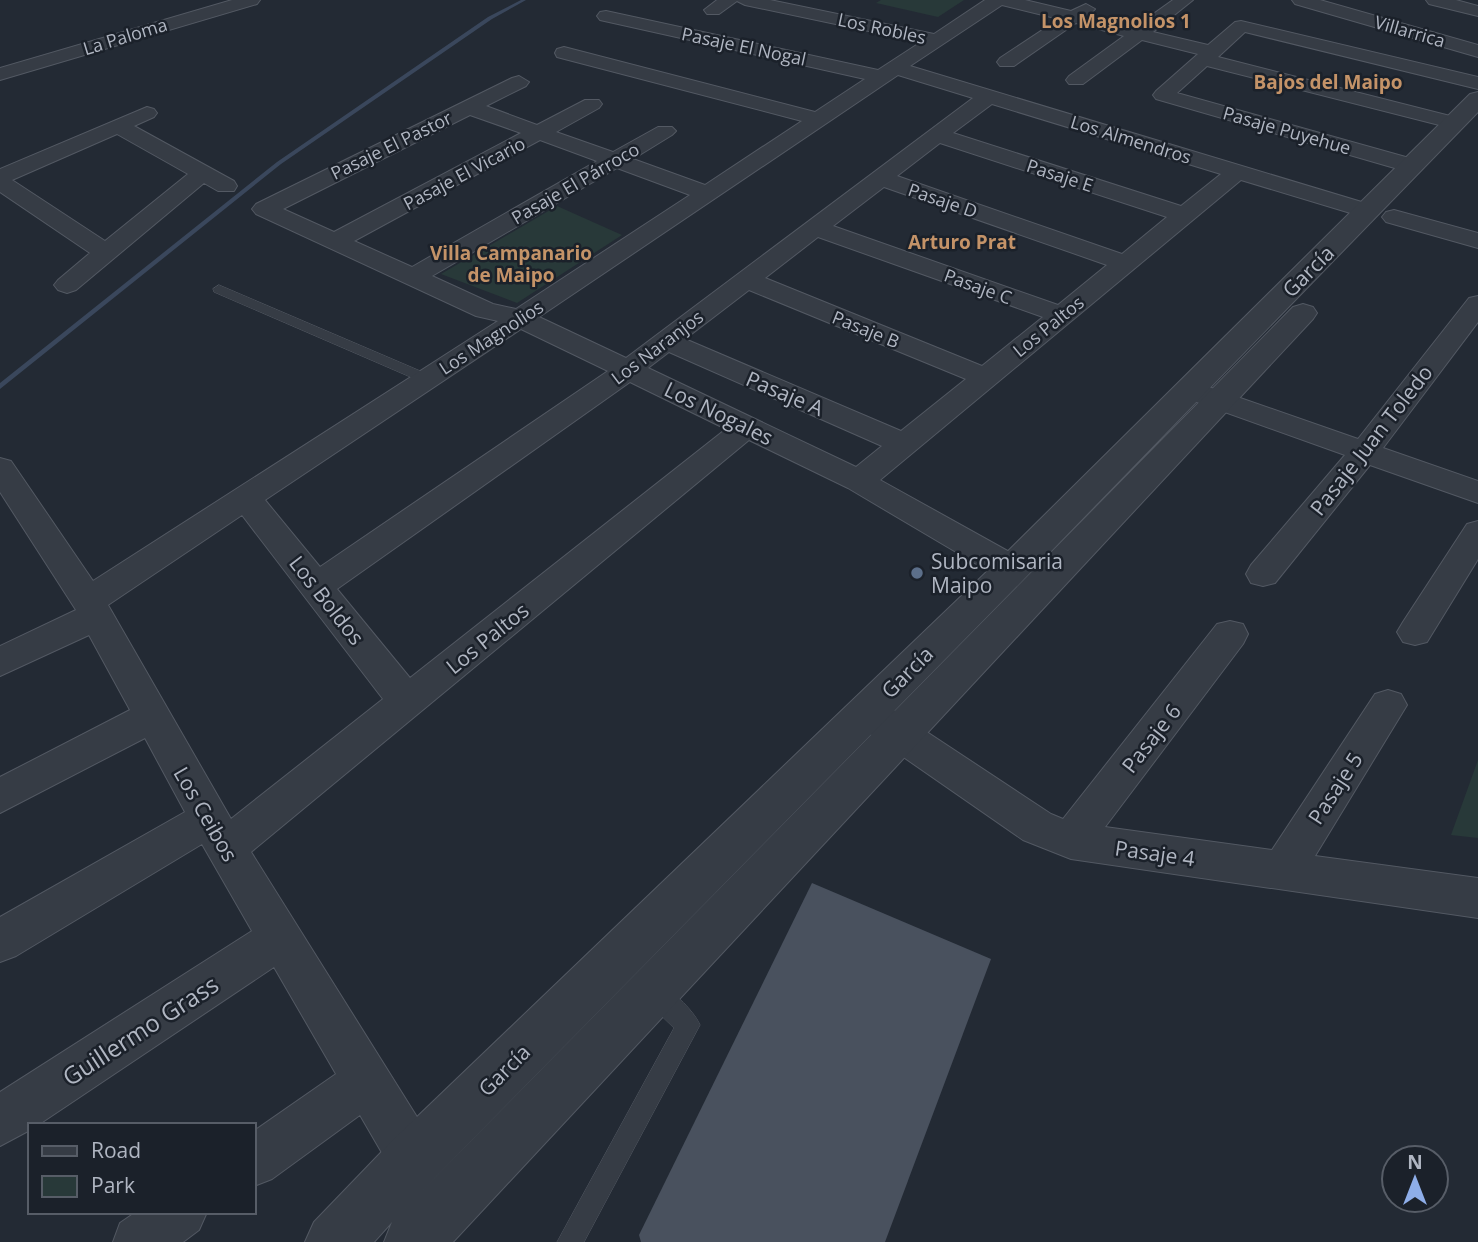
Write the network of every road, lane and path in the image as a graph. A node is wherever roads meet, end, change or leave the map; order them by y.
1 (251, 0) edge
2 (729, 0) edge
3 (745, 0) edge
4 (997, 0) edge
5 (1004, 0) edge
6 (1099, 0) edge
7 (1184, 0) edge
8 (1301, 0) edge
9 (1449, 2) edge
10 (713, 10) dead end
11 (1478, 11) edge
12 (606, 16) dead end
13 (1074, 17) junction
14 (1139, 34) junction
15 (937, 40) junction
16 (1478, 51) edge
17 (564, 52) dead end
18 (1208, 55) junction
19 (1007, 62) dead end
20 (889, 72) junction
21 (0, 74) edge
22 (1076, 80) dead end
23 (519, 82) dead end
24 (1478, 83) edge
25 (989, 96) junction
26 (592, 104) dead end
27 (468, 107) junction
28 (148, 113) dead end
29 (1470, 117) edge
30 (819, 119) junction
31 (118, 126) junction
32 (665, 131) dead end
33 (538, 133) junction
34 (937, 135) junction
35 (614, 160) junction
36 (1412, 166) junction
37 (1237, 172) junction
38 (203, 173) junction
39 (881, 178) junction
40 (0, 179) edge
41 (226, 186) dead end
42 (707, 194) junction
43 (264, 208) joint
44 (1380, 214) junction
45 (1184, 215) junction
46 (815, 228) junction
47 (336, 241) junction
48 (1478, 242) edge
49 (106, 253) junction
50 (1125, 263) junction
51 (412, 277) junction
52 (746, 280) junction
53 (67, 285) dead end
54 (219, 289) dead end
55 (1478, 304) edge
56 (1061, 315) junction
57 (520, 318) junction
58 (666, 341) junction
59 (628, 370) junction
60 (985, 377) junction
61 (427, 379) junction
62 (1205, 395) junction
63 (747, 427) junction
64 (904, 444) junction
65 (1364, 452) junction
66 (0, 468) edge
67 (859, 481) junction
68 (1478, 492) edge
69 (246, 498) junction
70 (1478, 532) edge
71 (1012, 569) junction
72 (1263, 574) dead end
73 (316, 587) junction
74 (92, 609) junction
75 (1415, 632) dead end
76 (1230, 634) dead end
77 (0, 662) edge
78 (407, 702) junction
79 (1388, 705) dead end
80 (867, 712) junction
81 (151, 717) junction
82 (900, 734) junction
83 (0, 796) edge
84 (217, 834) junction
85 (1071, 841) junction
86 (1282, 871) junction
87 (1478, 898) edge
88 (280, 938) junction
89 (0, 941) edge
90 (653, 992) junction
91 (366, 1082) junction
92 (0, 1121) edge
93 (414, 1159) junction
94 (256, 1160) edge
95 (178, 1214) edge
96 (139, 1242) edge
97 (334, 1242) edge
98 (414, 1242) edge
99 (570, 1242) edge

1 - 21 street, La Paloma
2 - 10 street
3 - 15 street, Los Robles
4 - 15 street, Los Magnolios
5 - 13 street
6 - 13 street
7 - 14 street
8 - 16 street, Villarrica
9 - 11 street
12 - 20 street, Pasaje El Nogal
13 - 14 street
13 - 19 street
14 - 18 street
14 - 22 street
15 - 20 street, Los Magnolios
17 - 30 street
18 - 24 street
18 - 29 street
18 - 36 street, Pasaje Puyehue
20 - 25 street, Los Almendros
20 - 30 street, Los Magnolios
23 - 27 street, Pasaje El Pastor
25 - 34 street, Los Naranjos
25 - 37 street, Los Almendros
26 - 33 street, Pasaje El Vicario
27 - 33 street
27 - 43 street, Pasaje El Pastor
28 - 31 street
29 - 36 street, García
29 - 44 street, García
30 - 42 street, Los Magnolios
31 - 38 street
31 - 40 street
32 - 35 street, Pasaje El Párroco
33 - 35 street
33 - 47 street, Pasaje El Vicario
34 - 39 street, Los Naranjos
34 - 45 street, Pasaje E
35 - 42 street
35 - 51 street, Pasaje El Párroco
36 - 44 street, García
37 - 44 street, Los Almendros
37 - 45 street, Los Paltos
38 - 41 street
38 - 49 street
39 - 46 street, Los Naranjos
39 - 50 street, Pasaje D
40 - 49 street
42 - 57 street, Los Magnolios
43 - 47 street, Los Nogales
44 - 48 street, Los Almendros
44 - 62 street, García
45 - 50 street, Los Paltos
46 - 52 street, Los Naranjos
46 - 56 street, Pasaje C
47 - 51 street, Los Nogales
49 - 53 street
50 - 56 street, Los Paltos
51 - 57 street, Los Nogales
52 - 58 street, Los Naranjos
52 - 60 street, Pasaje B
54 - 61 lane
55 - 65 street, Pasaje Juan Toledo
56 - 60 street, Los Paltos
57 - 59 street, Los Nogales
57 - 61 street, Los Magnolios
58 - 59 street, Los Naranjos
58 - 64 street, Pasaje A
59 - 63 street, Los Nogales
59 - 73 street, Los Naranjos
60 - 64 street, Los Paltos
61 - 69 street, Los Magnolios
62 - 65 street
62 - 71 street, García
62 - 82 street, García
63 - 67 street, Los Nogales
63 - 78 street, Los Paltos
64 - 67 street, Los Paltos
65 - 68 street
65 - 72 street, Pasaje Juan Toledo
66 - 74 street, Los Ceibos
67 - 71 street, Los Nogales
69 - 73 street, Los Boldos
69 - 74 street, Los Magnolios
70 - 75 street
71 - 80 street, García
73 - 78 street, Los Boldos
74 - 77 street, Los Magnolios
74 - 81 street, Los Ceibos
76 - 85 street, Pasaje 6
78 - 84 street, Los Paltos
79 - 86 street, Pasaje 5
80 - 82 street, Pasaje 4
80 - 93 street, García
81 - 83 street
81 - 84 street, Los Ceibos
82 - 85 street, Pasaje 4
82 - 90 street, García
84 - 88 street, Los Ceibos
84 - 89 street, Los Paltos
85 - 86 street, Pasaje 4
86 - 87 street, Pasaje 4
88 - 91 street, Los Ceibos
88 - 92 street, Guillermo Grass
90 - 98 street, García
90 - 99 lane
91 - 93 street, Los Ceibos
91 - 94 street
93 - 97 street, García
95 - 96 street

